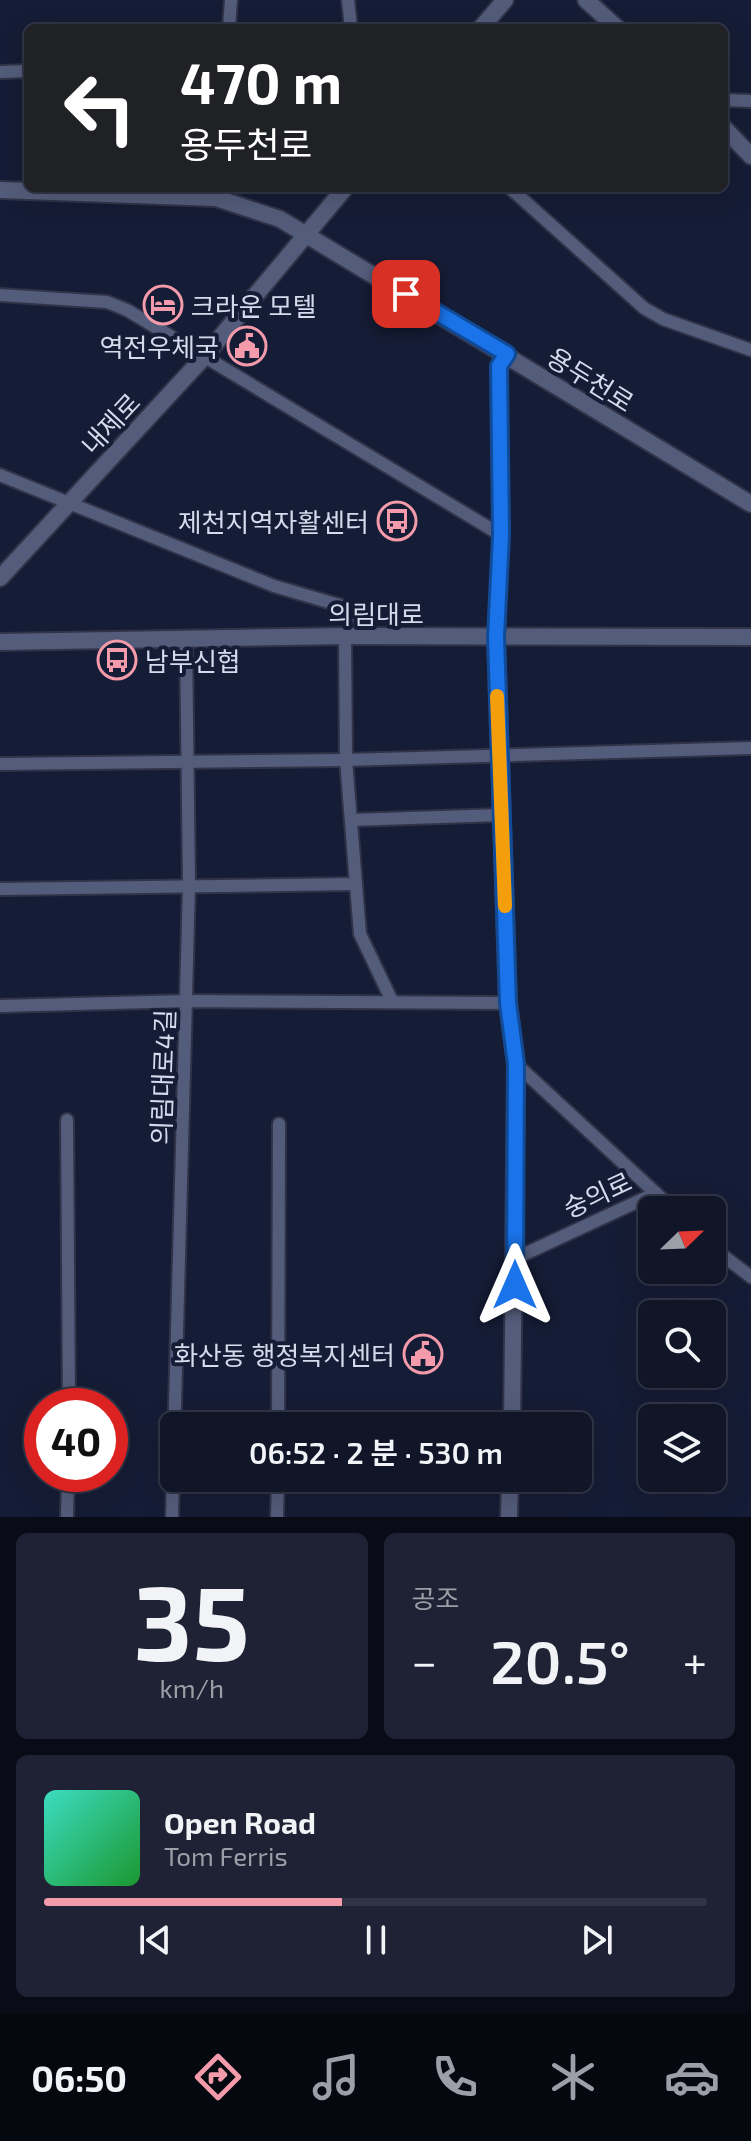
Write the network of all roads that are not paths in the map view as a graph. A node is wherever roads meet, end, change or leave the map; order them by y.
1 (231, 0) edge
2 (348, 0) edge
3 (505, 0) edge
4 (589, 3) edge
5 (229, 24) edge
6 (351, 24) edge
7 (484, 24) edge
8 (613, 24) edge
9 (24, 71) edge
10 (0, 72) edge
11 (728, 100) edge
12 (751, 101) edge
13 (728, 132) edge
14 (751, 156) edge
15 (0, 190) edge
16 (24, 190) edge
17 (144, 192) edge
18 (342, 192) edge
19 (514, 192) edge
20 (216, 193) edge
21 (306, 234) junction
22 (0, 295) edge
23 (751, 350) edge
24 (507, 354) junction
25 (204, 357) junction
26 (0, 475) edge
27 (68, 504) junction
28 (751, 504) edge
29 (501, 535) junction
30 (0, 578) edge
31 (0, 633) edge
32 (345, 636) junction
33 (373, 636) junction
34 (496, 637) junction
35 (751, 637) edge
36 (186, 638) junction
37 (0, 642) edge
38 (20, 642) junction
39 (0, 654) edge
40 (751, 748) edge
41 (499, 756) junction
42 (346, 760) junction
43 (187, 762) junction
44 (0, 764) edge
45 (501, 815) junction
46 (351, 820) junction
47 (354, 884) junction
48 (189, 885) junction
49 (0, 889) edge
50 (187, 1001) junction
51 (392, 1001) junction
52 (508, 1003) junction
53 (0, 1006) edge
54 (516, 1064) junction
55 (67, 1120) dead end
56 (279, 1124) dead end
57 (656, 1193) junction
58 (659, 1196) edge
59 (726, 1258) edge
60 (514, 1259) junction
61 (751, 1277) edge
62 (69, 1388) edge
63 (278, 1412) edge
64 (512, 1412) edge
65 (68, 1492) edge
66 (278, 1492) edge
67 (510, 1492) edge
68 (67, 1517) edge
69 (172, 1517) edge
70 (277, 1517) edge
71 (509, 1517) edge

1 - 5 street
2 - 6 street
3 - 7 street
4 - 8 street
9 - 10 street
11 - 12 street
13 - 14 street
15 - 16 street, 용두천로
17 - 20 street, 용두천로
18 - 21 street, 내제로
19 - 23 street
20 - 21 street, 용두천로
21 - 24 street, 용두천로
21 - 25 street, 내제로
22 - 25 street
24 - 28 street, 용두천로
24 - 29 street
25 - 27 street, 내제로
25 - 29 street
26 - 27 street
27 - 30 street, 내제로
27 - 33 street
29 - 34 street
31 - 38 street
32 - 33 street, 의림대로
32 - 36 street, 의림대로
32 - 42 street
33 - 34 street, 의림대로
34 - 35 street, 의림대로
34 - 41 street
36 - 38 street, 의림대로
36 - 43 street, 의림대로4길
37 - 38 street, 의림대로
38 - 39 street
40 - 41 street
41 - 42 street
41 - 45 street
42 - 43 street
42 - 46 street
43 - 44 street
43 - 48 street, 의림대로4길
45 - 46 street
45 - 52 street
46 - 47 street
47 - 48 street
47 - 51 street
48 - 49 street
48 - 50 street, 의림대로4길
50 - 51 street
50 - 53 street
50 - 69 street, 의림대로4길
51 - 52 street
52 - 54 street
54 - 57 street
54 - 60 street
55 - 62 street
56 - 63 street
57 - 58 street
57 - 60 street, 숭의로
59 - 61 street
60 - 64 street
65 - 68 street
66 - 70 street
67 - 71 street

